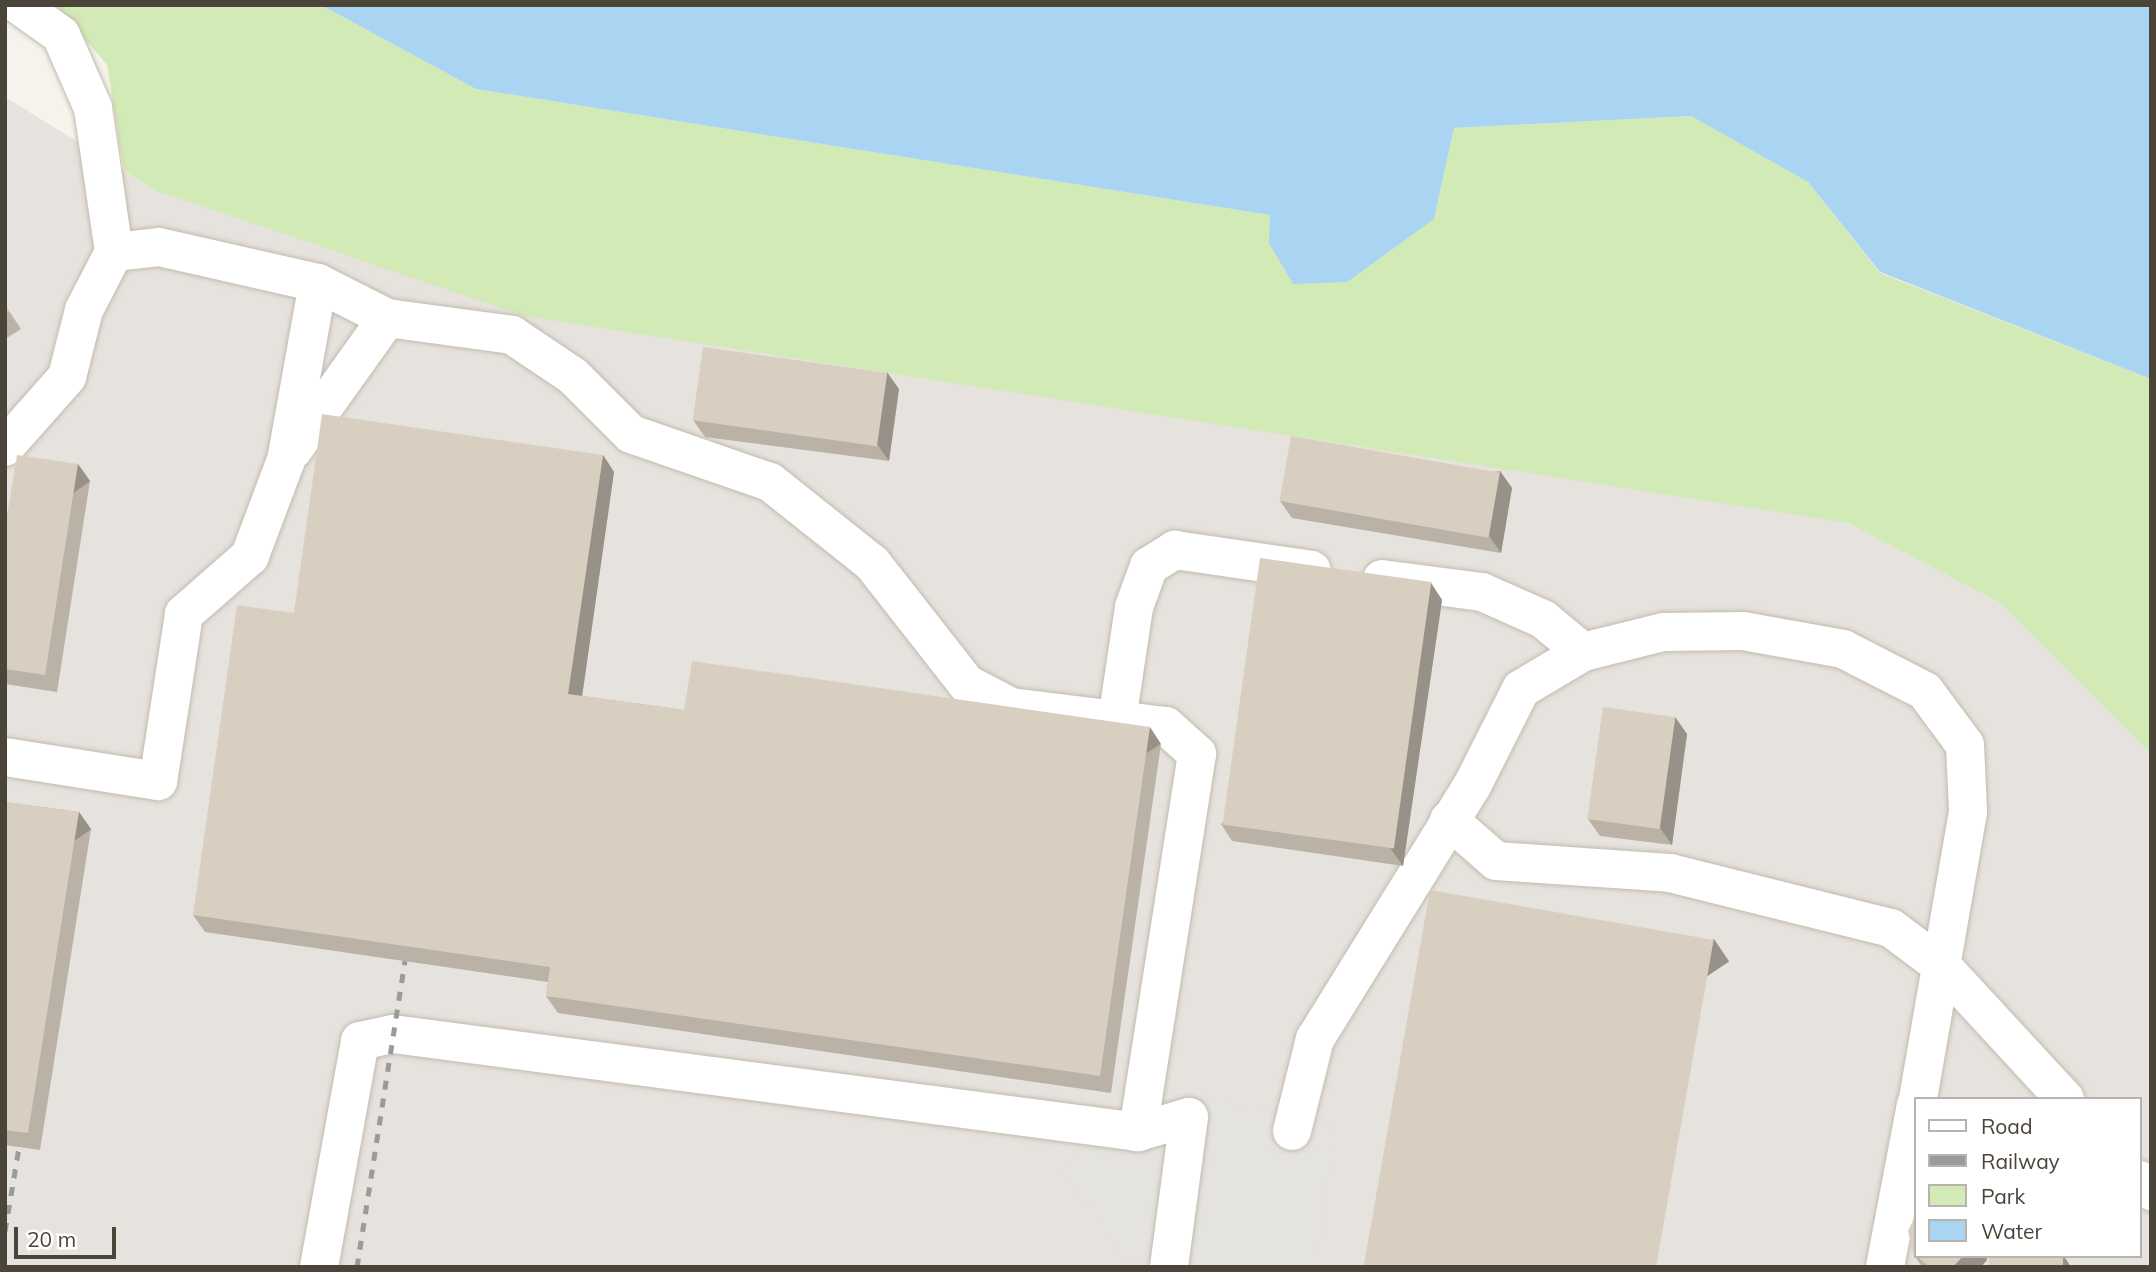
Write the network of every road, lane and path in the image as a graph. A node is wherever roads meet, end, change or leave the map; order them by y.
1 (19, 5) edge
2 (114, 252) junction
3 (318, 283) junction
4 (387, 318) junction
5 (5, 447) edge
6 (286, 460) junction
7 (1543, 619) junction
8 (1583, 652) junction
9 (1521, 689) junction
10 (1117, 720) junction
11 (5, 757) edge
12 (1449, 820) junction
13 (1943, 967) junction
14 (1917, 1097) edge
15 (2063, 1097) edge
16 (1914, 1115) edge
17 (1292, 1131) dead end
18 (1138, 1132) junction
19 (319, 1267) edge
20 (1169, 1267) edge
21 (1885, 1267) edge

1 - 2 lane
2 - 3 lane
2 - 5 lane
3 - 4 lane
3 - 6 lane
4 - 6 lane
4 - 10 lane
6 - 11 lane
7 - 8 lane
7 - 9 lane
7 - 10 lane
8 - 9 lane
8 - 13 lane
9 - 12 lane
10 - 18 lane
12 - 13 lane
12 - 17 lane
13 - 14 lane
13 - 15 lane
16 - 21 lane
18 - 19 lane
18 - 20 lane

